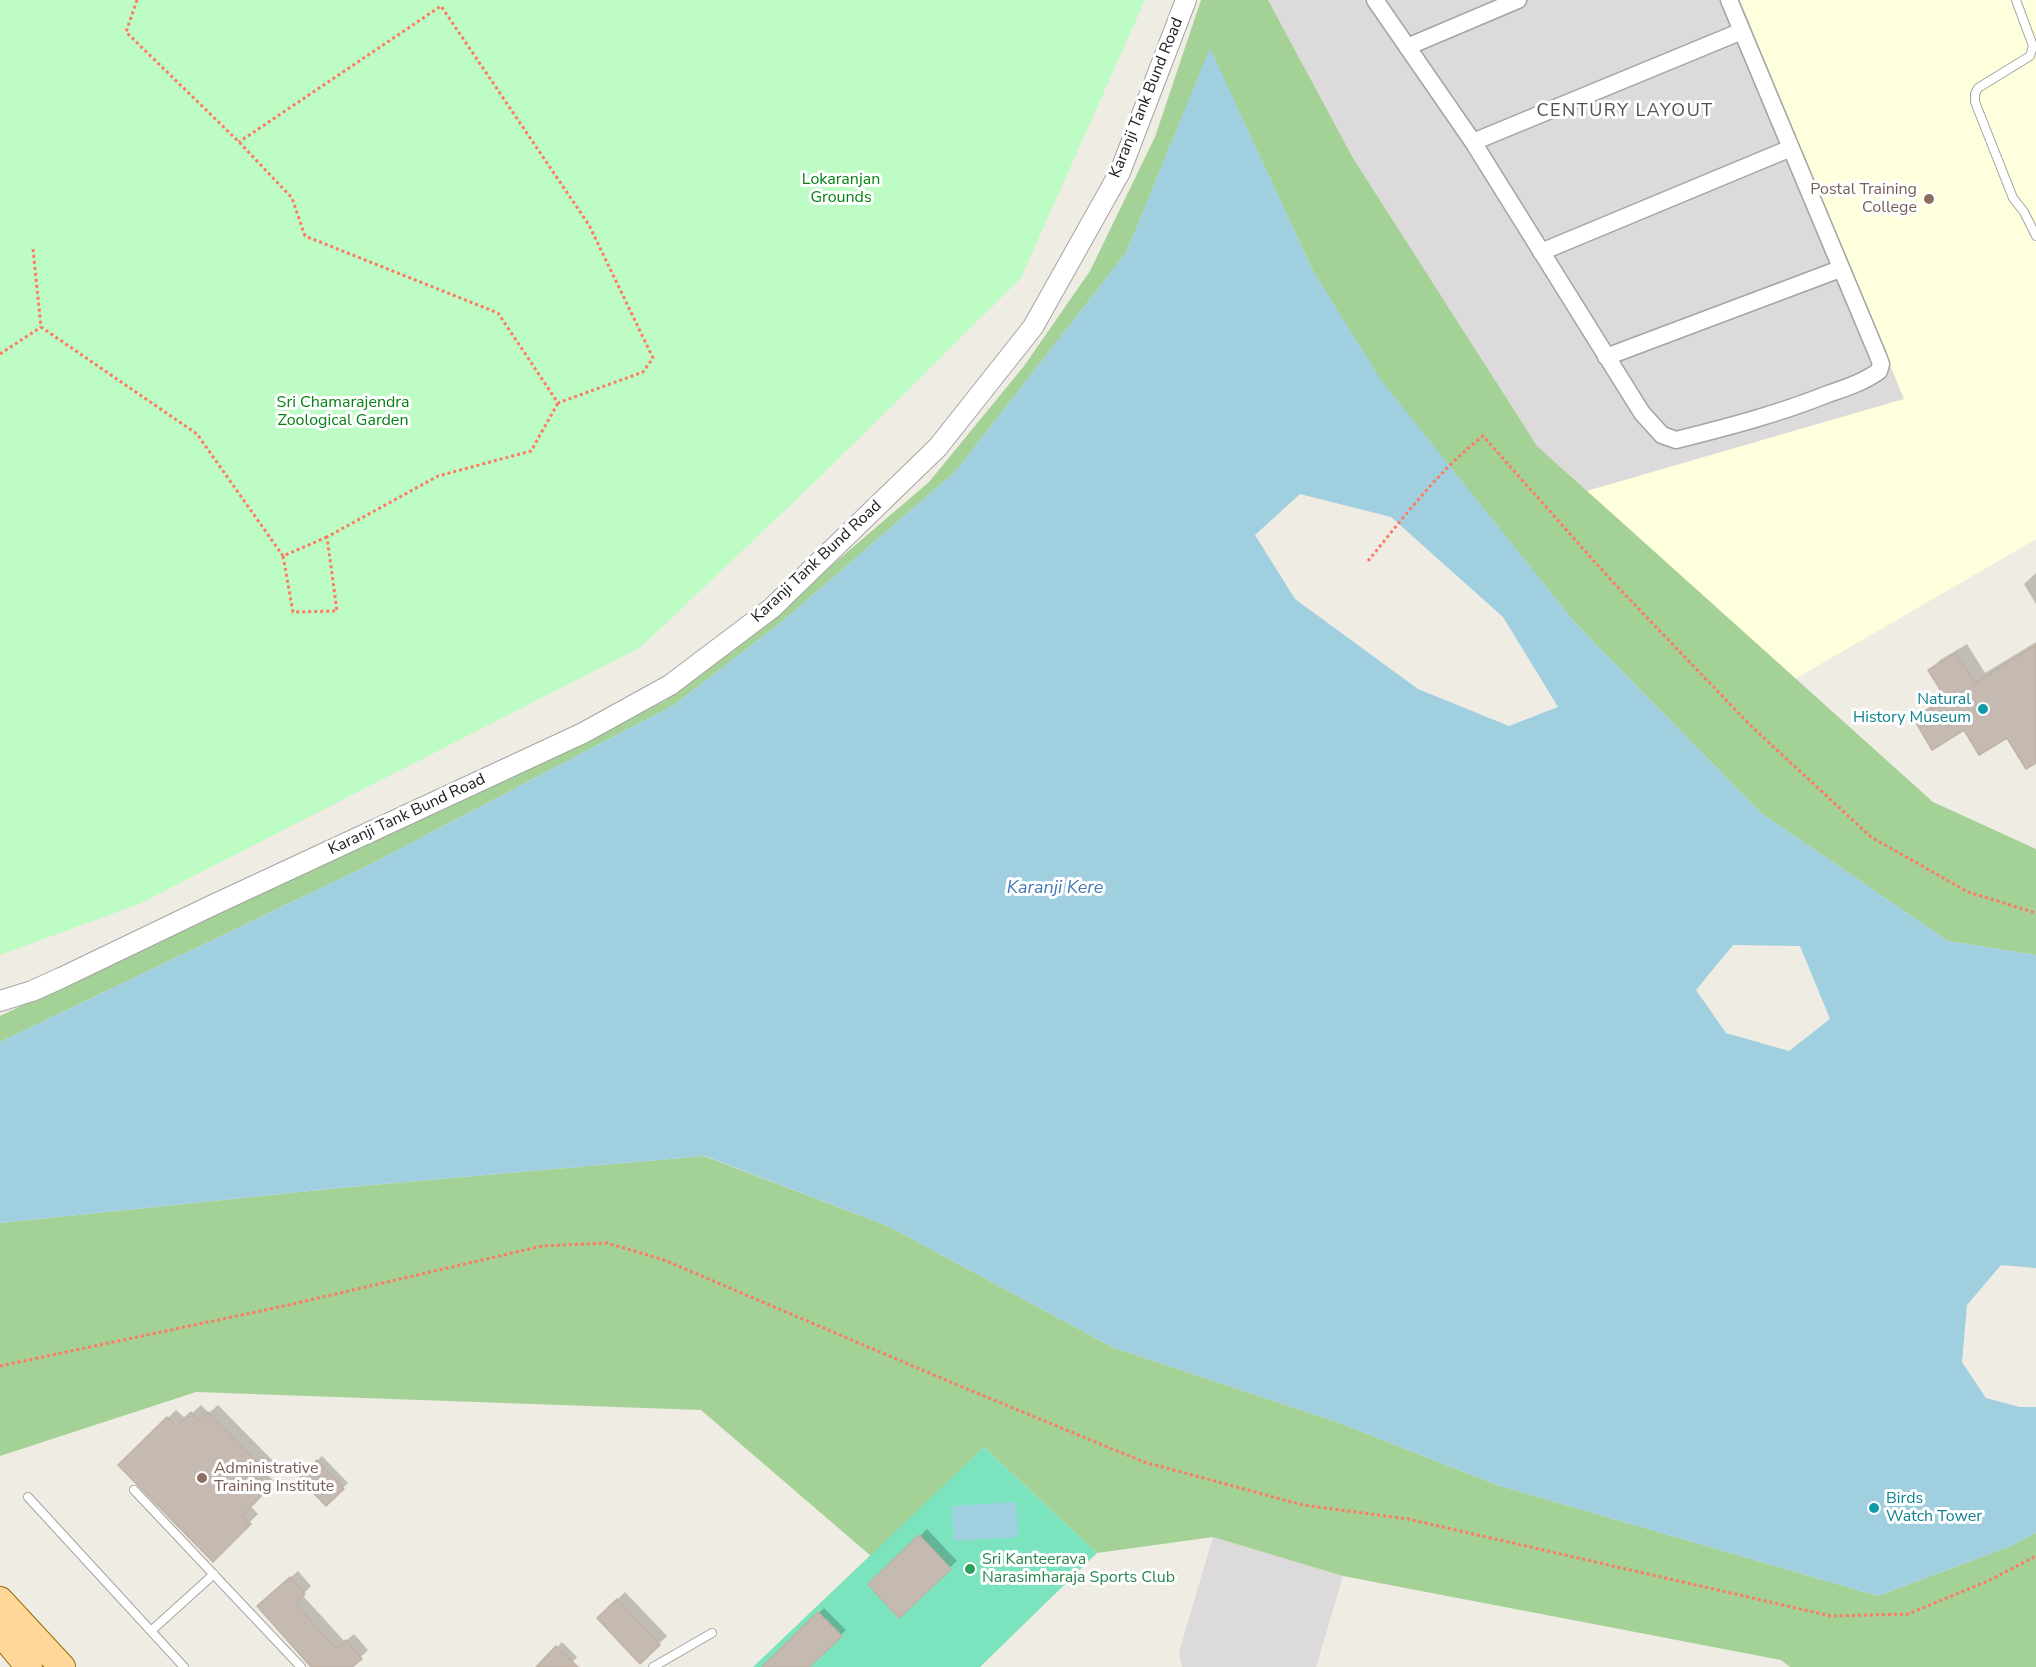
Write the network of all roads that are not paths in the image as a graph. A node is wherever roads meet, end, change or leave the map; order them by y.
1 (1186, 0) edge
2 (1375, 0) edge
3 (1518, 0) edge
4 (1729, 0) edge
5 (2016, 0) edge
6 (1742, 32) junction
7 (1407, 46) junction
8 (1473, 142) junction
9 (1791, 148) junction
10 (2036, 236) edge
11 (1541, 252) junction
12 (1840, 268) junction
13 (1606, 357) junction
14 (0, 1001) edge
15 (134, 1490) dead end
16 (28, 1497) dead end
17 (214, 1574) junction
18 (0, 1600) edge
19 (151, 1631) junction
20 (0, 1632) edge
21 (712, 1633) dead end
22 (29, 1667) edge
23 (62, 1667) edge
24 (184, 1667) edge
25 (301, 1667) edge
26 (653, 1667) edge

1 - 14 street, Karanji Tank Bund Road
2 - 7 street
3 - 7 street
4 - 6 street
5 - 10 lane
6 - 8 street
6 - 9 street
7 - 8 street
8 - 11 street
9 - 11 street
9 - 12 street
11 - 13 street
12 - 13 street
12 - 13 street
15 - 17 lane
16 - 19 lane
17 - 19 lane
17 - 25 lane
18 - 23 main road
19 - 24 lane
20 - 22 main road
21 - 26 lane

